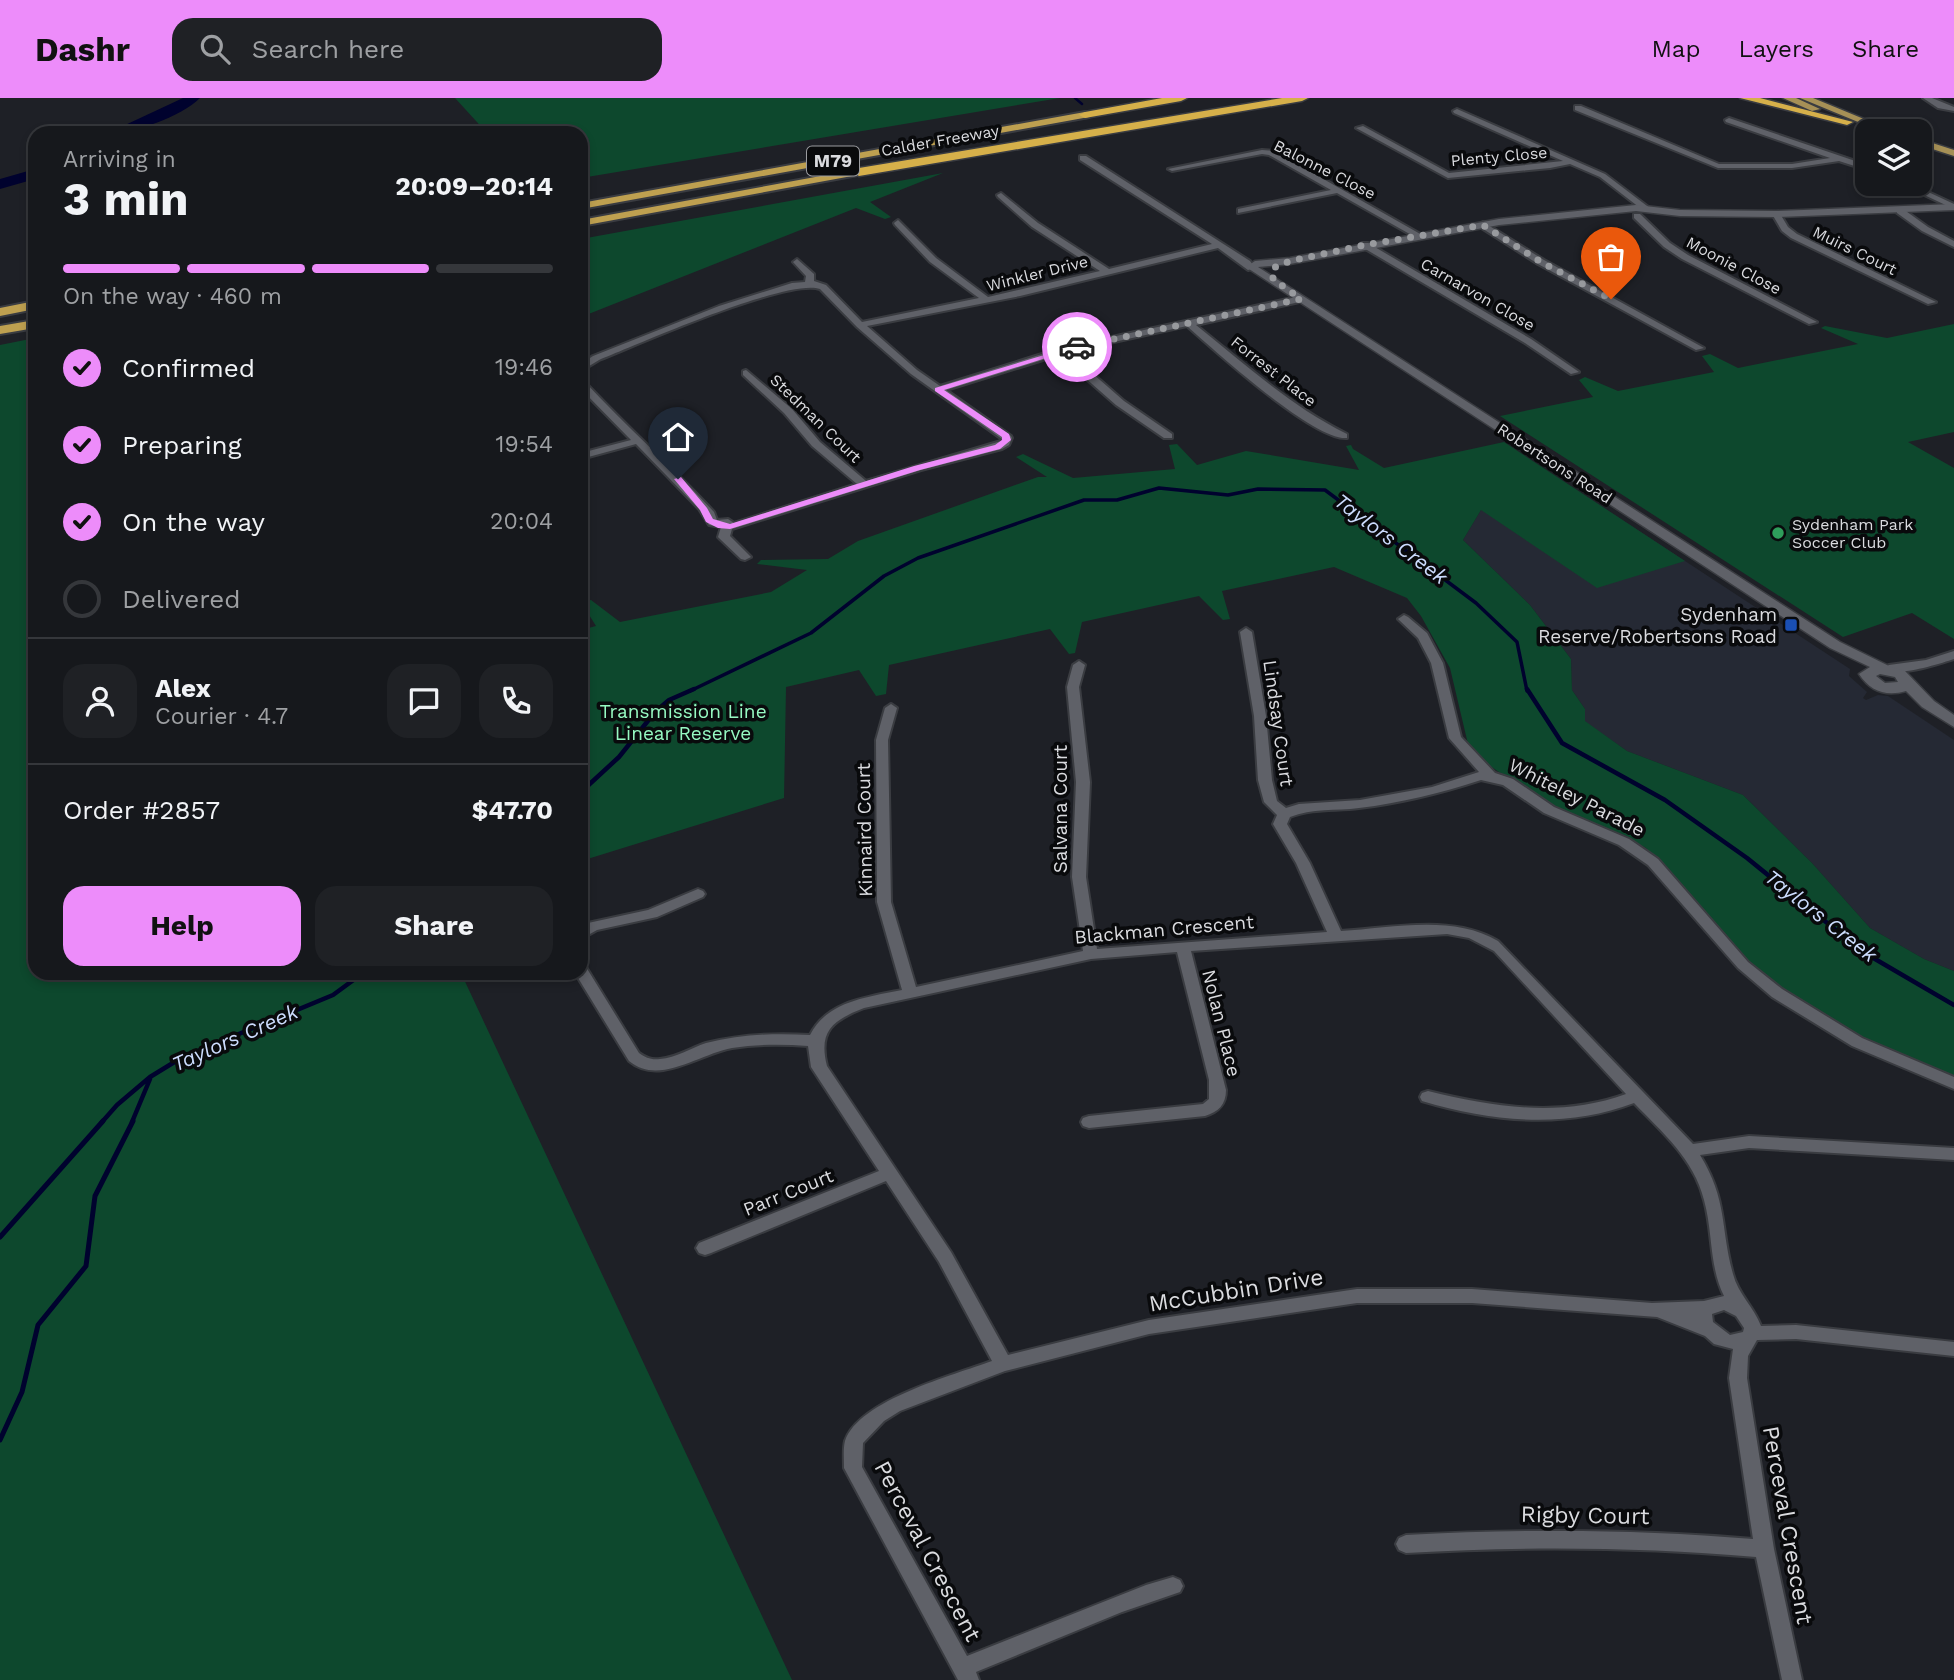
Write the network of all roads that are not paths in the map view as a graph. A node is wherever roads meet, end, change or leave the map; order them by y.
1 (1165, 98) edge
2 (1181, 98) edge
3 (1263, 98) edge
4 (1302, 98) edge
5 (1748, 98) edge
6 (1793, 98) edge
7 (1805, 98) edge
8 (1927, 98) edge
9 (1826, 102) edge
10 (1578, 108) dead end
11 (1954, 109) edge
12 (1457, 111) dead end
13 (1085, 115) junction
14 (1862, 119) edge
15 (1729, 120) dead end
16 (1847, 122) junction
17 (1855, 125) edge
18 (1360, 128) dead end
19 (1932, 146) edge
20 (1932, 153) edge
21 (1954, 153) edge
22 (1083, 158) dead end
23 (1842, 158) junction
24 (1954, 159) edge
25 (1569, 162) junction
26 (1855, 163) edge
27 (1172, 169) dead end
28 (859, 172) junction
29 (1336, 191) junction
30 (1001, 195) dead end
31 (1931, 196) edge
32 (588, 205) edge
33 (1954, 207) edge
34 (1241, 211) dead end
35 (1900, 211) junction
36 (1642, 212) junction
37 (1776, 214) junction
38 (588, 222) edge
39 (898, 223) dead end
40 (1483, 225) junction
41 (1418, 235) junction
42 (1954, 244) edge
43 (1219, 245) junction
44 (1365, 245) junction
45 (797, 262) dead end
46 (1265, 270) junction
47 (1106, 271) junction
48 (809, 285) junction
49 (1301, 299) junction
50 (987, 300) junction
51 (1931, 302) dead end
52 (28, 306) edge
53 (0, 312) edge
54 (1812, 322) dead end
55 (28, 325) edge
56 (860, 325) junction
57 (1191, 325) junction
58 (0, 330) edge
59 (1699, 348) dead end
60 (1061, 351) junction
61 (588, 367) edge
62 (1574, 372) dead end
63 (746, 373) dead end
64 (588, 384) edge
65 (937, 390) junction
66 (1168, 436) dead end
67 (1343, 436) dead end
68 (637, 441) junction
69 (588, 454) edge
70 (865, 485) junction
71 (727, 524) junction
72 (745, 557) dead end
73 (1404, 619) dead end
74 (1247, 632) dead end
75 (1835, 645) junction
76 (1954, 655) edge
77 (1928, 663) junction
78 (1079, 665) dead end
79 (1887, 669) junction
80 (1867, 674) junction
81 (1907, 682) junction
82 (1891, 689) junction
83 (891, 708) dead end
84 (1938, 712) junction
85 (1954, 722) edge
86 (1490, 776) junction
87 (1284, 814) junction
88 (698, 894) dead end
89 (588, 929) edge
90 (1336, 937) junction
91 (1182, 947) junction
92 (1091, 954) junction
93 (586, 980) edge
94 (910, 992) junction
95 (814, 1041) junction
96 (1954, 1083) edge
97 (1428, 1097) dead end
98 (1636, 1097) junction
99 (1089, 1122) dead end
100 (1689, 1151) junction
101 (1954, 1154) edge
102 (888, 1174) junction
103 (705, 1248) dead end
104 (1723, 1278) junction
105 (1708, 1307) junction
106 (1652, 1310) junction
107 (1748, 1325) junction
108 (1710, 1333) junction
109 (1954, 1349) edge
110 (1003, 1364) junction
111 (1738, 1378) junction
112 (854, 1442) joint
113 (1406, 1545) dead end
114 (1764, 1549) junction
115 (1173, 1586) dead end
116 (966, 1673) edge
117 (1792, 1680) edge

1 - 13 highway
2 - 13 highway, Calder Freeway / M79
3 - 28 highway, Calder Freeway / M79
4 - 28 highway
5 - 6 highway
5 - 16 highway
6 - 16 main road
7 - 9 main road
8 - 11 street
9 - 14 main road
10 - 23 street
12 - 25 street, Moonie Close
13 - 32 highway, Calder Freeway / M79
15 - 23 street
16 - 17 main road
18 - 25 street, Plenty Close
19 - 21 main road
20 - 24 main road
22 - 43 street
23 - 26 street
25 - 36 street, Moonie Close
27 - 29 street, Balonne Close
28 - 38 highway, Calder Freeway / M79
29 - 34 street
29 - 41 street, Balonne Close
30 - 47 street
31 - 33 street
33 - 35 street
35 - 37 street
35 - 42 street
36 - 37 street
36 - 40 street
36 - 54 street, Moonie Close
37 - 51 street, Muirs Court
39 - 50 street
40 - 41 street
40 - 59 street
41 - 44 street
43 - 46 street
43 - 47 street, Winkler Drive
44 - 46 street
44 - 62 street, Carnarvon Close
45 - 48 street
46 - 49 street, Robertsons Road
47 - 50 street, Winkler Drive
48 - 56 street
48 - 61 street
49 - 57 street
49 - 75 street, Robertsons Road
50 - 56 street, Winkler Drive
52 - 53 highway
55 - 58 highway
56 - 65 street
57 - 60 street
57 - 67 street, Forrest Place
60 - 65 street
60 - 66 street
63 - 70 street, Stedman Court
64 - 68 street
65 - 70 street
68 - 69 street
68 - 71 street
70 - 71 street
71 - 72 street
73 - 86 street
74 - 87 street, Lindsay Court
75 - 79 street, Robertsons Road
75 - 80 street, Robertsons Road
76 - 77 street
77 - 79 street
77 - 81 street
78 - 92 street, Salvana Court
79 - 80 street
79 - 81 street, Robertsons Road
80 - 82 street, Robertsons Road
81 - 82 street
81 - 84 street
82 - 84 street
83 - 94 street, Kinnaird Court
84 - 85 street
86 - 87 street, Whiteley Parade
86 - 96 street, Whiteley Parade
87 - 90 street
88 - 89 street
90 - 91 street, Blackman Crescent
90 - 98 street, Blackman Crescent
91 - 92 street, Blackman Crescent
91 - 99 street, Nolan Place
92 - 94 street, Blackman Crescent
93 - 95 street
94 - 95 street, Blackman Crescent
95 - 102 street
97 - 98 street
98 - 100 street, Blackman Crescent
100 - 101 street
100 - 104 street, Blackman Crescent
102 - 103 street, Parr Court
102 - 110 street
104 - 105 street
104 - 107 street, Blackman Crescent
105 - 106 street, McCubbin Drive
105 - 107 street, McCubbin Drive
105 - 108 street
106 - 108 street, McCubbin Drive
106 - 110 street, McCubbin Drive
107 - 108 street, McCubbin Drive
107 - 109 street
107 - 111 street, Perceval Crescent
108 - 111 street, Perceval Crescent
110 - 112 street, McCubbin Drive
111 - 114 street, Perceval Crescent
112 - 116 street, Perceval Crescent
113 - 114 street, Rigby Court
114 - 117 street, Perceval Crescent
115 - 116 street

